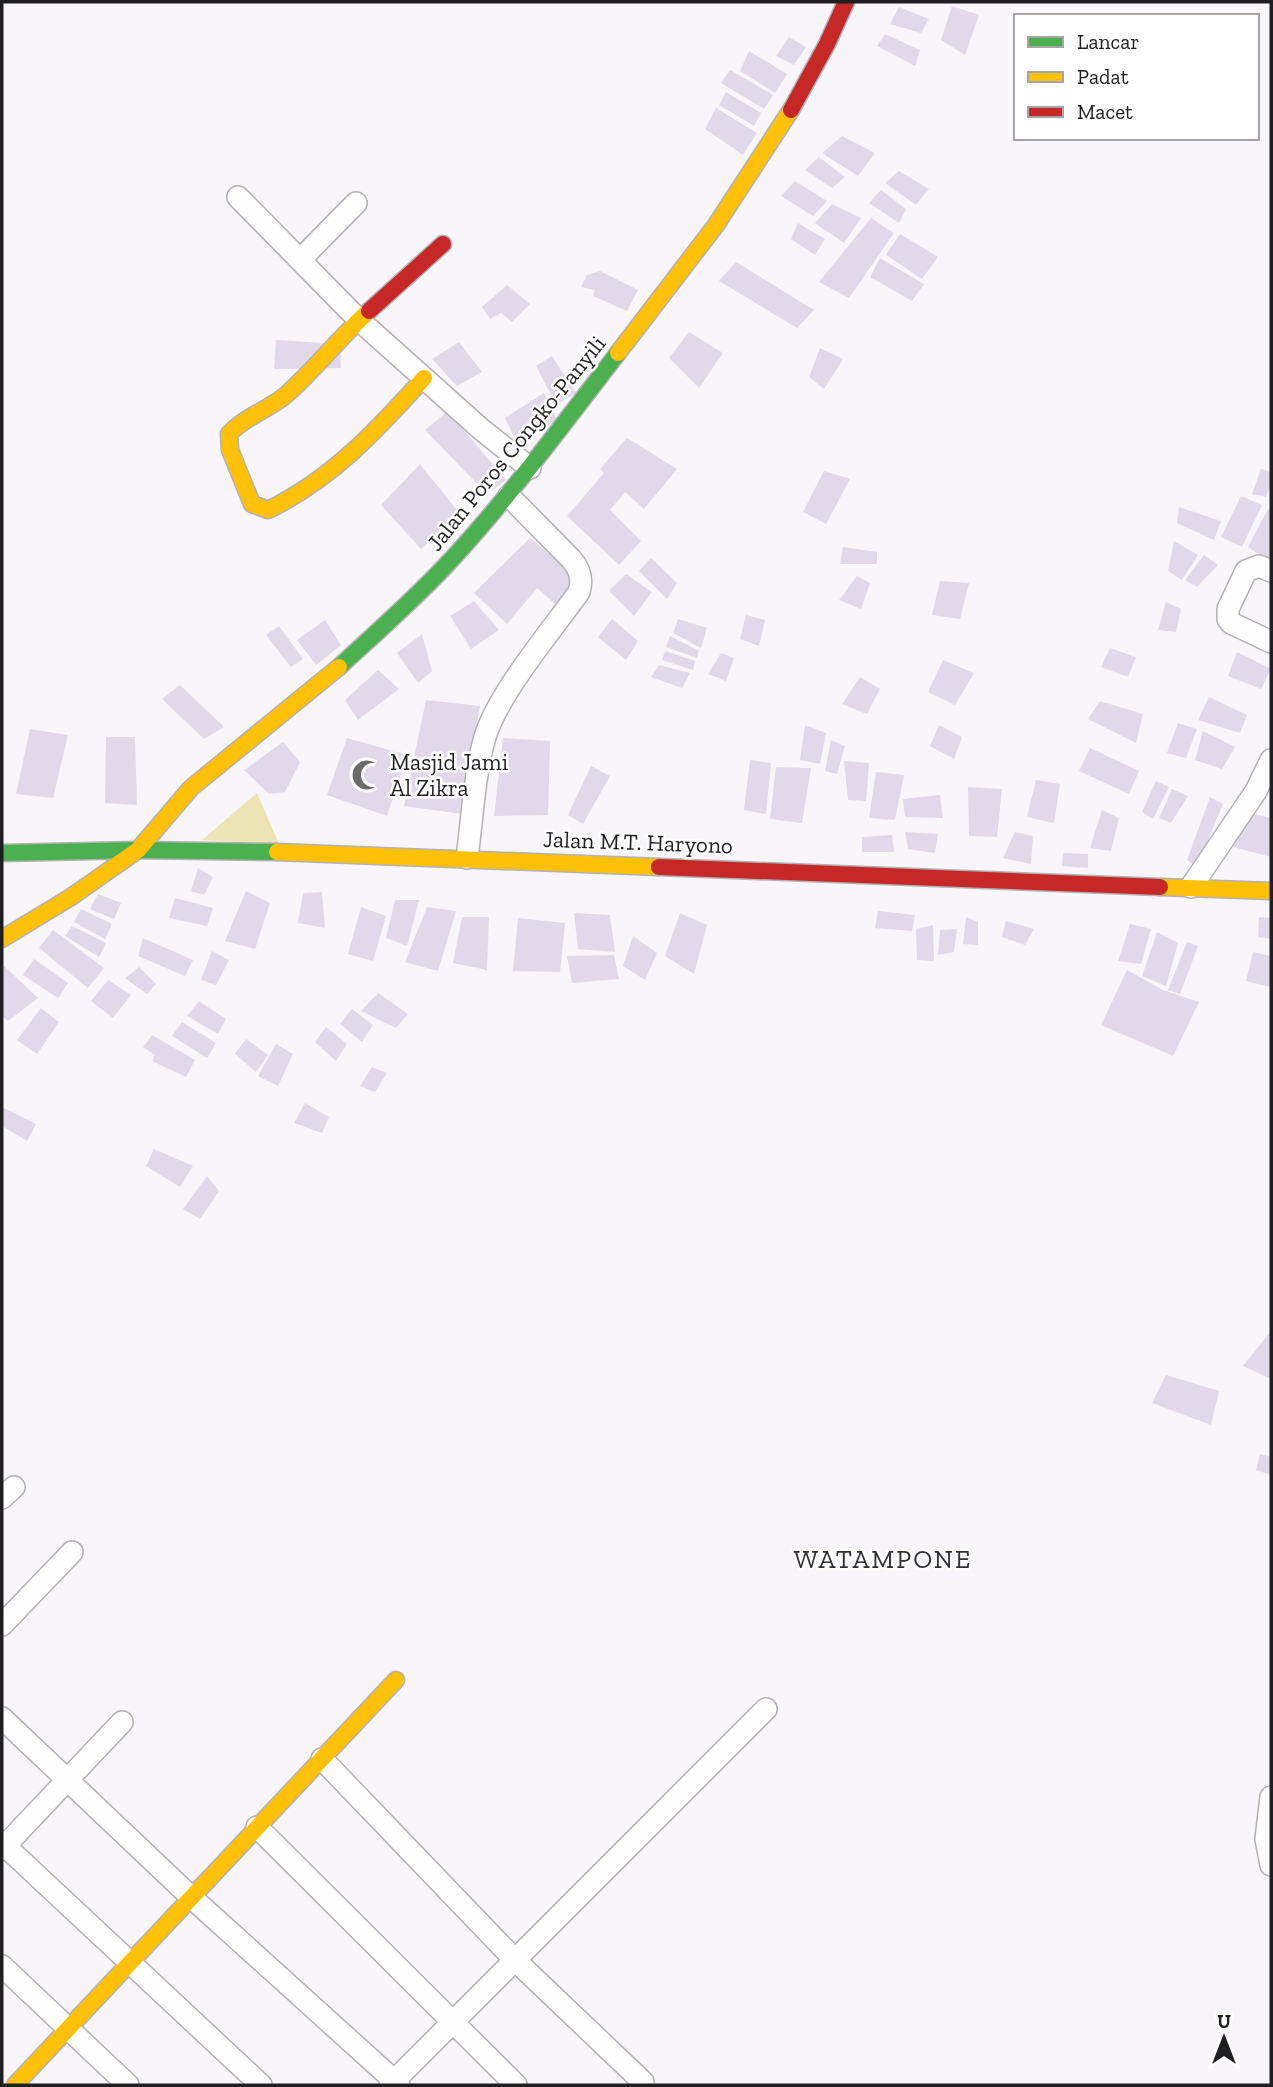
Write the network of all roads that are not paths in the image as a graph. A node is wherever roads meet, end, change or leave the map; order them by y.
1 (846, 2) edge
2 (238, 197) dead end
3 (356, 204) dead end
4 (443, 244) dead end
5 (300, 260) junction
6 (359, 320) junction
7 (424, 378) junction
8 (530, 468) junction
9 (509, 496) junction
10 (1271, 571) edge
11 (1271, 642) edge
12 (1271, 760) edge
13 (1263, 795) edge
14 (138, 850) junction
15 (2, 853) edge
16 (467, 858) junction
17 (1191, 887) junction
18 (1271, 891) edge
19 (2, 939) edge
20 (72, 1552) dead end
21 (2, 1625) edge
22 (396, 1681) dead end
23 (766, 1709) dead end
24 (2, 1718) edge
25 (122, 1722) dead end
26 (322, 1759) junction
27 (67, 1779) junction
28 (1271, 1797) edge
29 (257, 1827) junction
30 (3, 1846) edge
31 (1271, 1865) edge
32 (191, 1897) junction
33 (514, 1960) junction
34 (128, 1963) junction
35 (2, 1966) edge
36 (452, 2023) junction
37 (67, 2028) junction
38 (643, 2082) dead end
39 (394, 2084) edge
40 (15, 2085) edge
41 (128, 2085) edge
42 (261, 2085) edge
43 (516, 2085) edge

1 - 8 main road, Jalan Poros Congko-Panyili
2 - 5 street
3 - 5 street
4 - 6 main road
5 - 6 street
6 - 7 street
6 - 7 main road
7 - 8 street
8 - 9 main road, Jalan Poros Congko-Panyili
9 - 14 main road, Jalan Poros Congko-Panyili
9 - 16 street
10 - 11 street
12 - 13 street
13 - 17 street
14 - 15 main road, Jalan M.T. Haryono
14 - 16 main road, Jalan M.T. Haryono
14 - 19 main road, Jalan Poros Congko-Panyili
16 - 17 main road, Jalan M.T. Haryono
17 - 18 main road, Jalan M.T. Haryono
20 - 21 street
22 - 26 main road
23 - 33 street
24 - 27 street
25 - 27 street
26 - 29 main road
26 - 33 street
27 - 30 street
27 - 32 street
28 - 31 street
29 - 32 main road
29 - 36 street
30 - 34 street
32 - 34 main road
32 - 39 street
33 - 36 street
33 - 38 street
34 - 37 main road
34 - 42 street
35 - 37 street
36 - 39 street
36 - 43 street
37 - 40 main road
37 - 41 street

